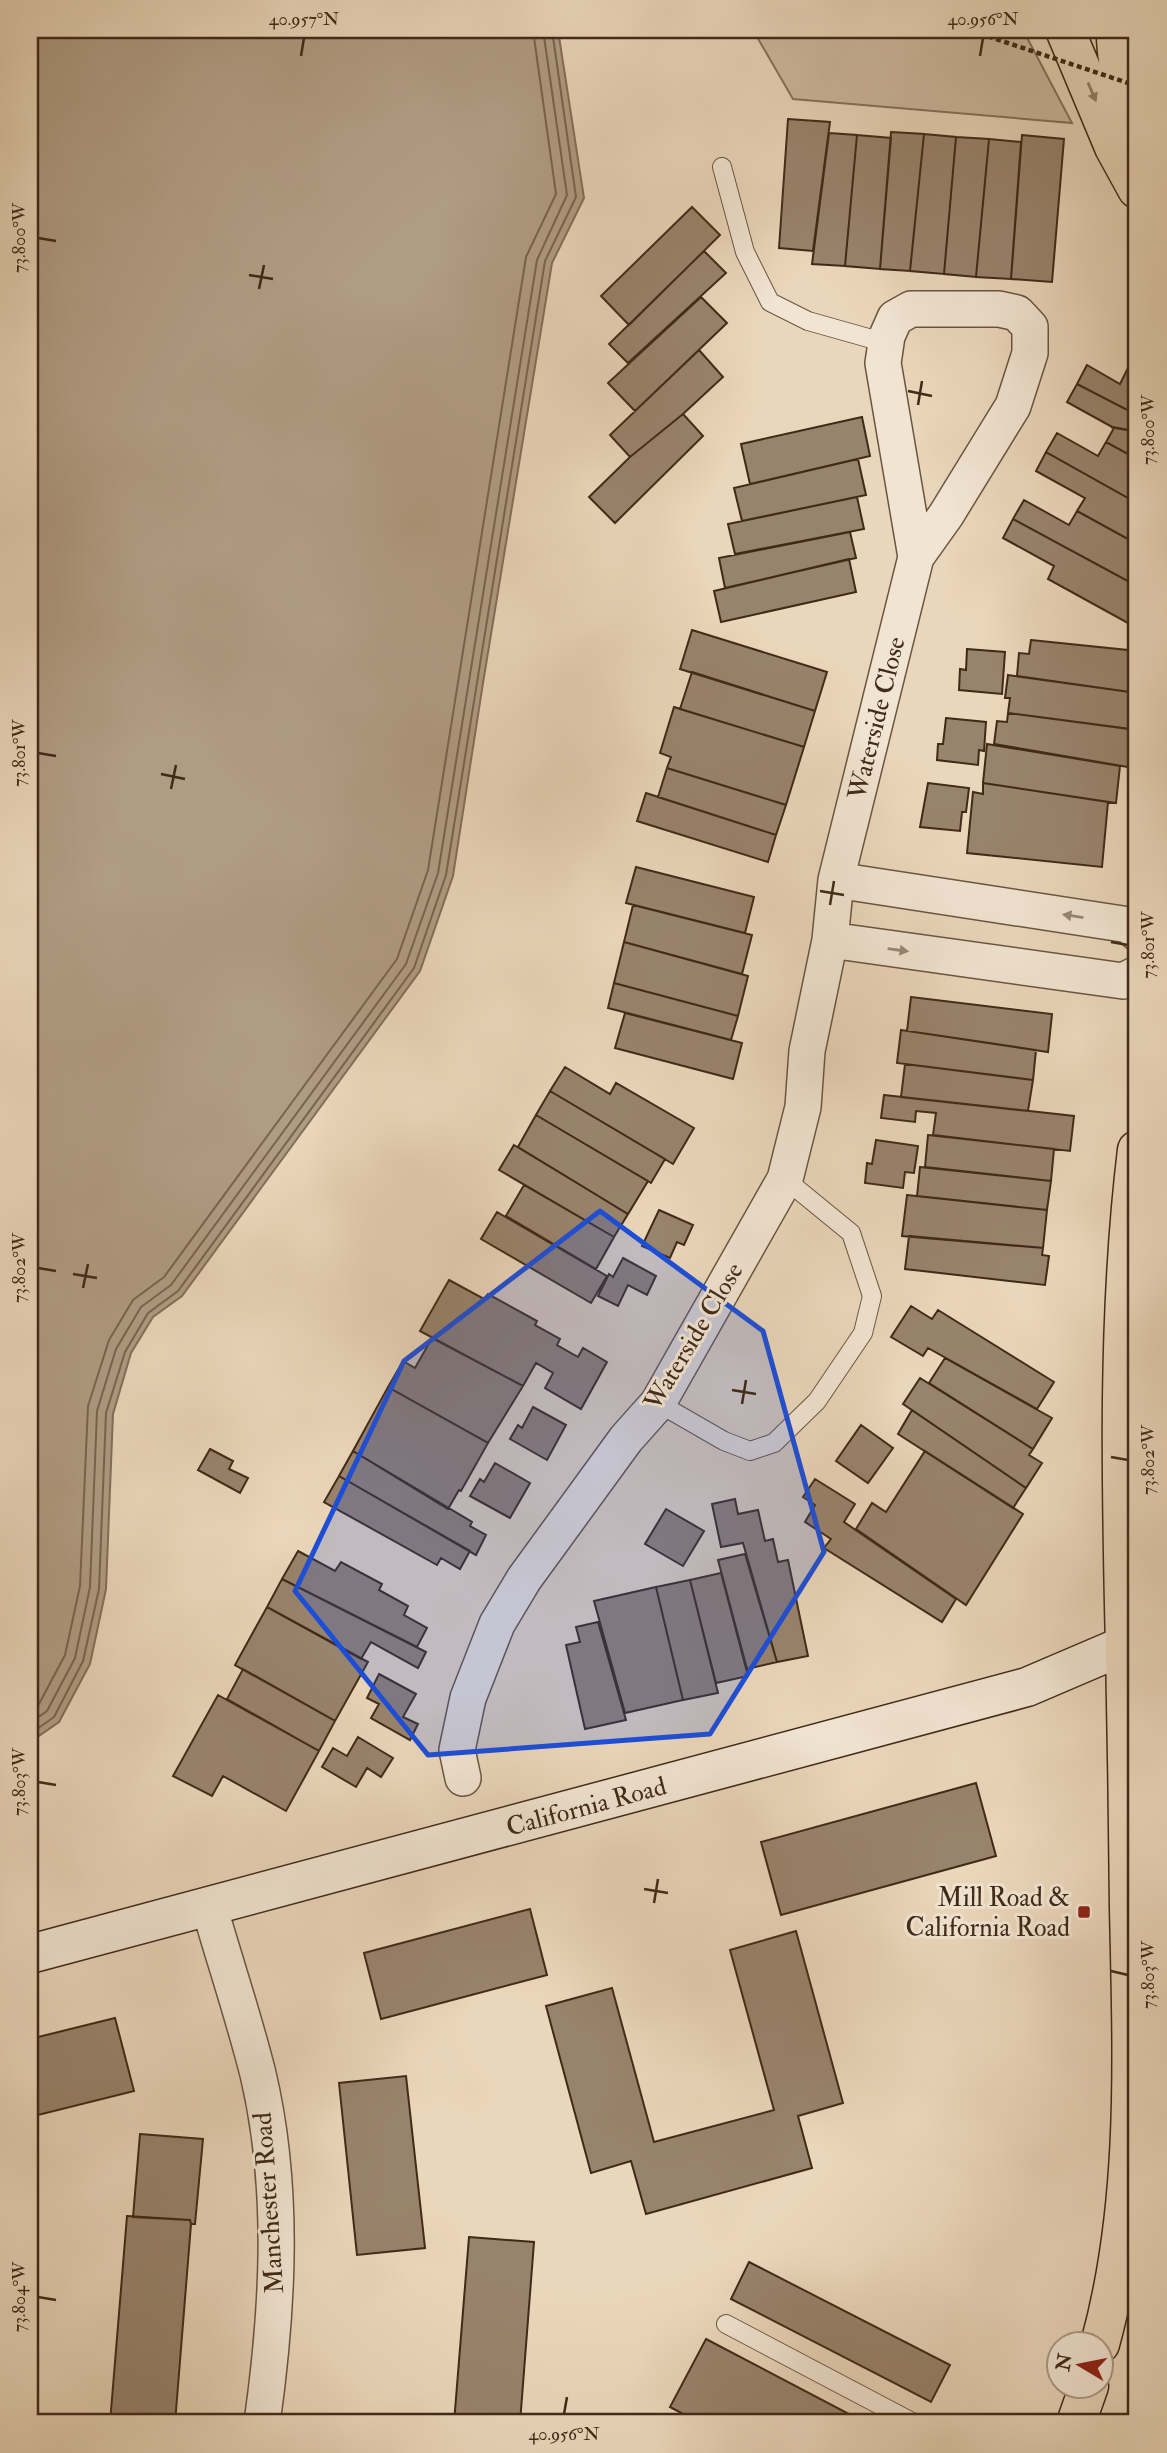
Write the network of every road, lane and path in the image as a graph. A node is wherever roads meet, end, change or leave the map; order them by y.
1 (971, 30) edge
2 (1065, 30) edge
3 (1116, 30) edge
4 (1137, 86) edge
5 (1137, 128) edge
6 (722, 167) dead end
7 (1137, 189) edge
8 (886, 343) junction
9 (916, 557) junction
10 (836, 880) junction
11 (990, 904) junction
12 (1137, 933) edge
13 (830, 940) junction
14 (980, 961) junction
15 (1137, 974) edge
16 (1137, 1150) edge
17 (785, 1180) junction
18 (658, 1403) junction
19 (1131, 1643) edge
20 (463, 1778) dead end
21 (209, 1906) junction
22 (30, 1954) edge
23 (1127, 2262) edge
24 (726, 2323) dead end
25 (1104, 2330) edge
26 (1084, 2400) edge
27 (262, 2423) edge
28 (914, 2423) edge
29 (1076, 2423) edge

1 - 4 path, bridge
2 -> 7 main road
3 - 5 main road
6 - 8 lane
8 - 9 street, Waterside Close
8 - 9 street, Waterside Close
9 - 10 street, Waterside Close
10 - 11 street
10 - 13 street, Waterside Close
12 -> 11 street
11 - 14 street
13 -> 14 street
13 - 17 street, Waterside Close
14 - 15 street
16 - 19 main road
17 - 18 street, Waterside Close
17 - 18 lane
18 - 20 street, Waterside Close
19 - 21 main road, California Road
19 - 23 main road
21 - 22 main road, California Road
21 - 27 street, Manchester Road
23 - 25 main road
24 - 28 lane
26 - 29 main road

